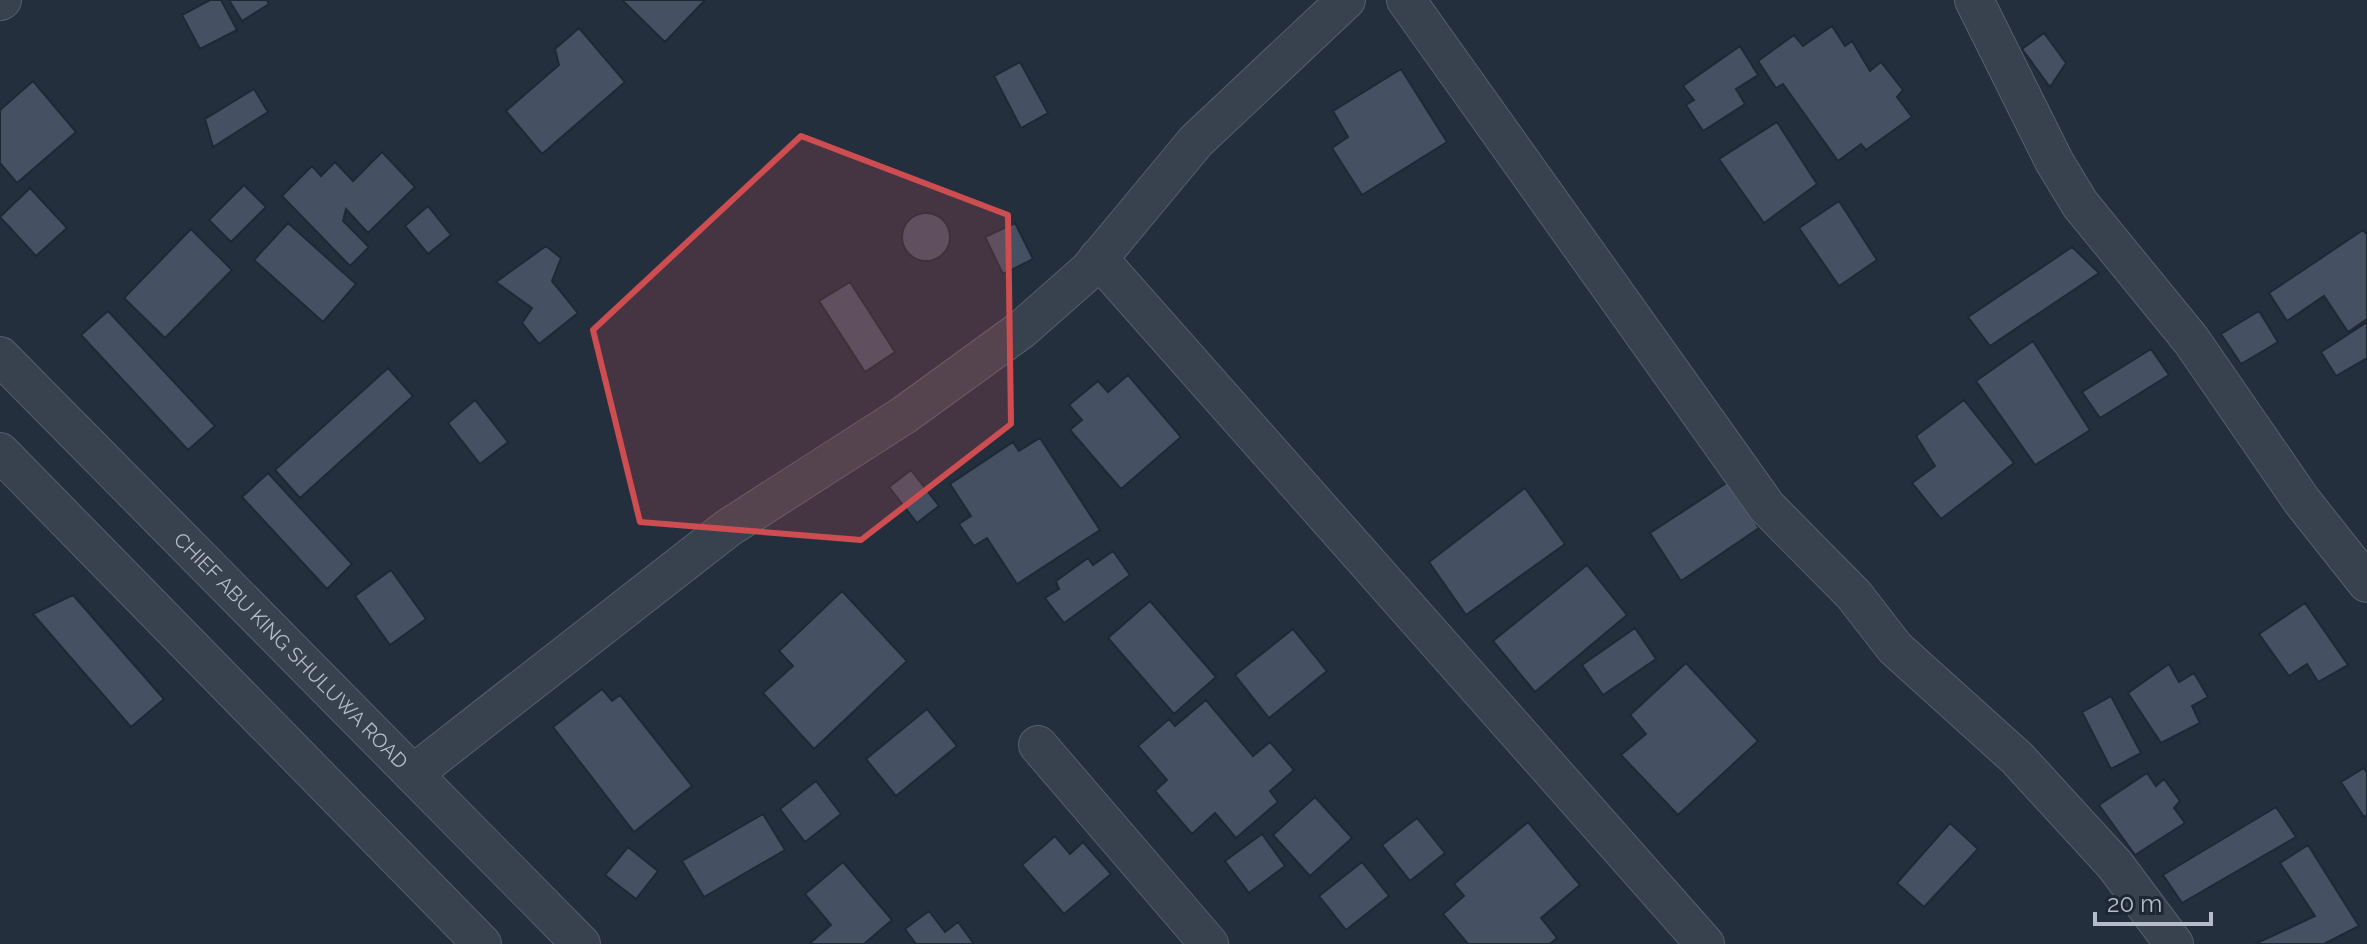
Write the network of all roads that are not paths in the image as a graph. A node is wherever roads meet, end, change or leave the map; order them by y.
1 (1346, 0) edge
2 (1406, 0) edge
3 (1974, 0) edge
4 (1098, 258) junction
5 (0, 356) edge
6 (0, 452) edge
7 (2367, 583) edge
8 (1038, 745) dead end
9 (413, 774) junction
10 (482, 944) edge
11 (581, 944) edge
12 (1209, 944) edge
13 (1705, 944) edge
14 (2174, 944) edge

1 - 4 street
2 - 14 street
3 - 7 street
4 - 9 street
4 - 13 street
5 - 9 street, CHIEF ABU KING SHULUWA ROAD
6 - 10 street
8 - 12 street
9 - 11 street, CHIEF ABU KING SHULUWA ROAD

